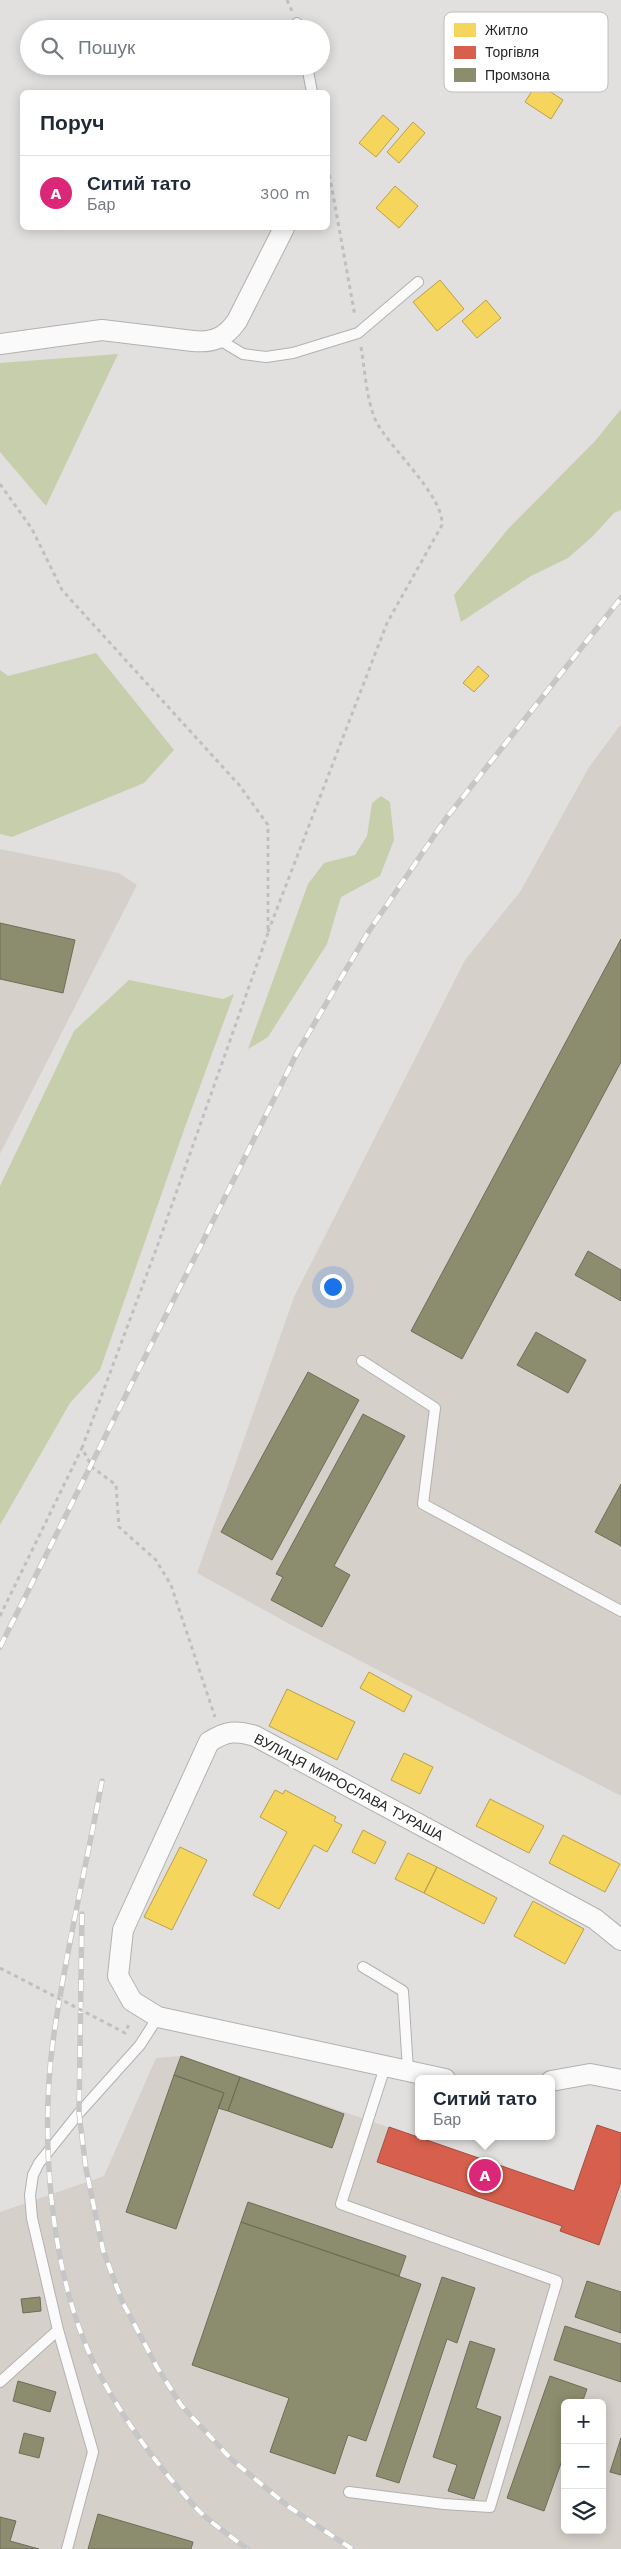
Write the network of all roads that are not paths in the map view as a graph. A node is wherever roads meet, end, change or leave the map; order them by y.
1 (308, 75) edge
2 (312, 90) edge
3 (283, 230) edge
4 (418, 282) dead end
5 (218, 340) junction
6 (0, 344) edge
7 (362, 1362) dead end
8 (621, 1611) edge
9 (621, 1940) edge
10 (364, 1967) dead end
11 (158, 2017) junction
12 (385, 2067) junction
13 (408, 2070) junction
14 (429, 2075) edge
15 (555, 2080) edge
16 (621, 2080) edge
17 (58, 2330) junction
18 (0, 2382) edge
19 (349, 2492) dead end
20 (67, 2549) edge

1 - 2 lane
3 - 5 street
4 - 5 lane
5 - 6 street
7 - 8 lane
9 - 11 street, ВУЛИЦЯ МИРОСЛАВА ТУРАША
10 - 13 lane
11 - 12 street
11 - 17 lane
12 - 13 street
12 - 19 lane
13 - 14 street
15 - 16 street
17 - 18 lane
17 - 20 lane

